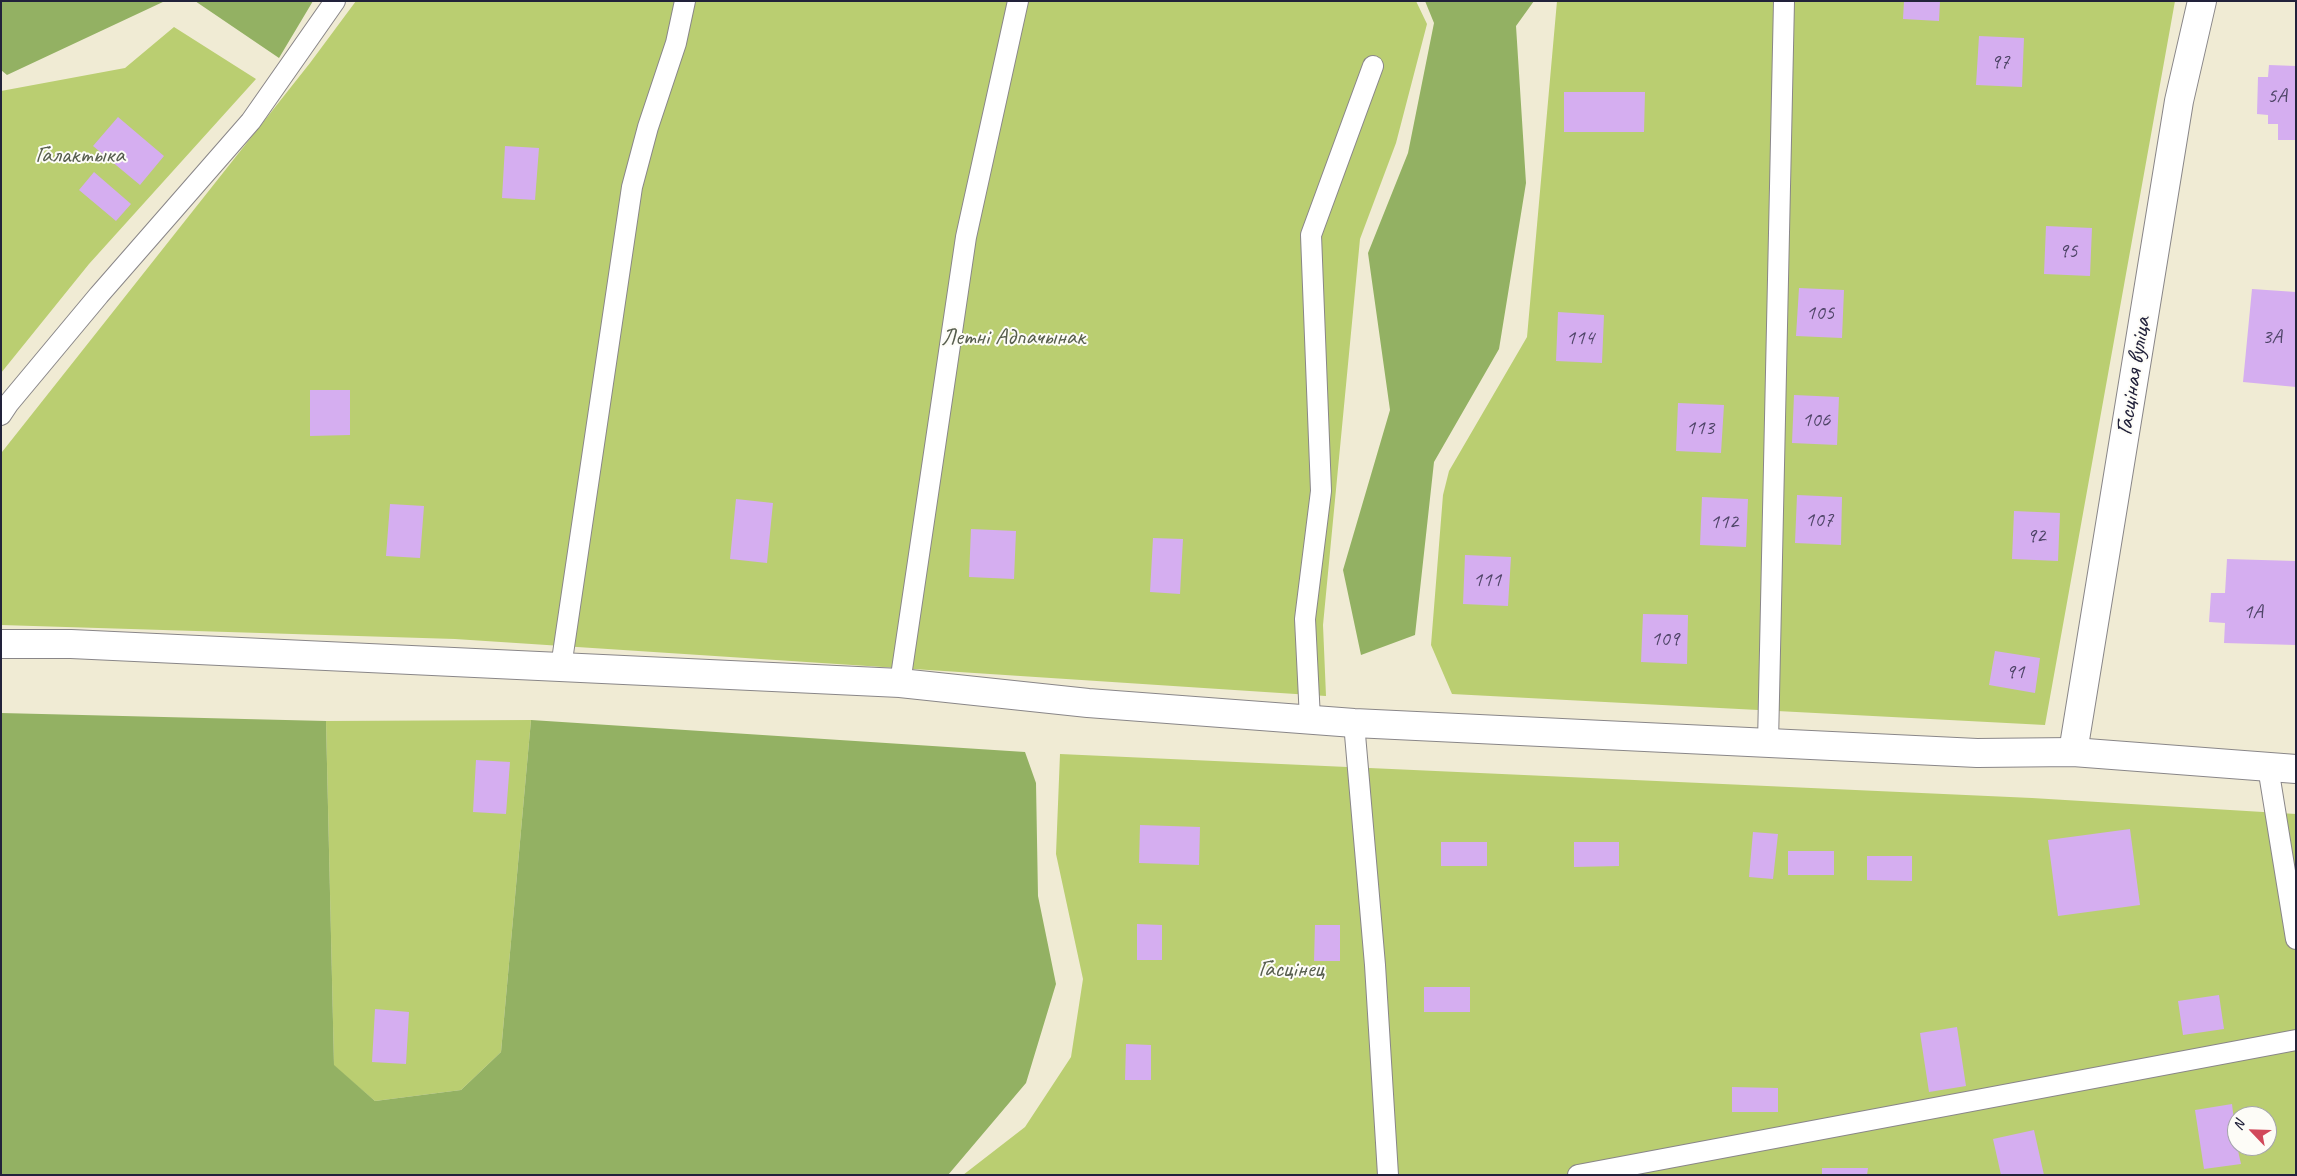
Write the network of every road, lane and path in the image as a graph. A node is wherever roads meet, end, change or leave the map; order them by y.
1 (335, 1) edge
2 (685, 1) edge
3 (1018, 1) edge
4 (1784, 1) edge
5 (2202, 1) edge
6 (1373, 66) dead end
7 (1, 415) edge
8 (1, 644) edge
9 (561, 667) junction
10 (900, 683) junction
11 (1310, 719) junction
12 (1354, 723) junction
13 (1768, 743) junction
14 (2074, 752) junction
15 (2268, 767) junction
16 (2296, 768) edge
17 (2296, 939) edge
18 (2296, 1040) edge
19 (1388, 1175) edge
20 (1578, 1175) edge

1 - 7 lane
2 - 9 lane
3 - 10 lane
4 - 13 lane
5 - 14 street, Гасціная вуліца
6 - 11 lane
8 - 9 street
9 - 10 street
10 - 11 street
11 - 12 street
12 - 13 street
12 - 19 lane
13 - 14 street
14 - 15 street
15 - 16 street
15 - 17 lane
18 - 20 lane

